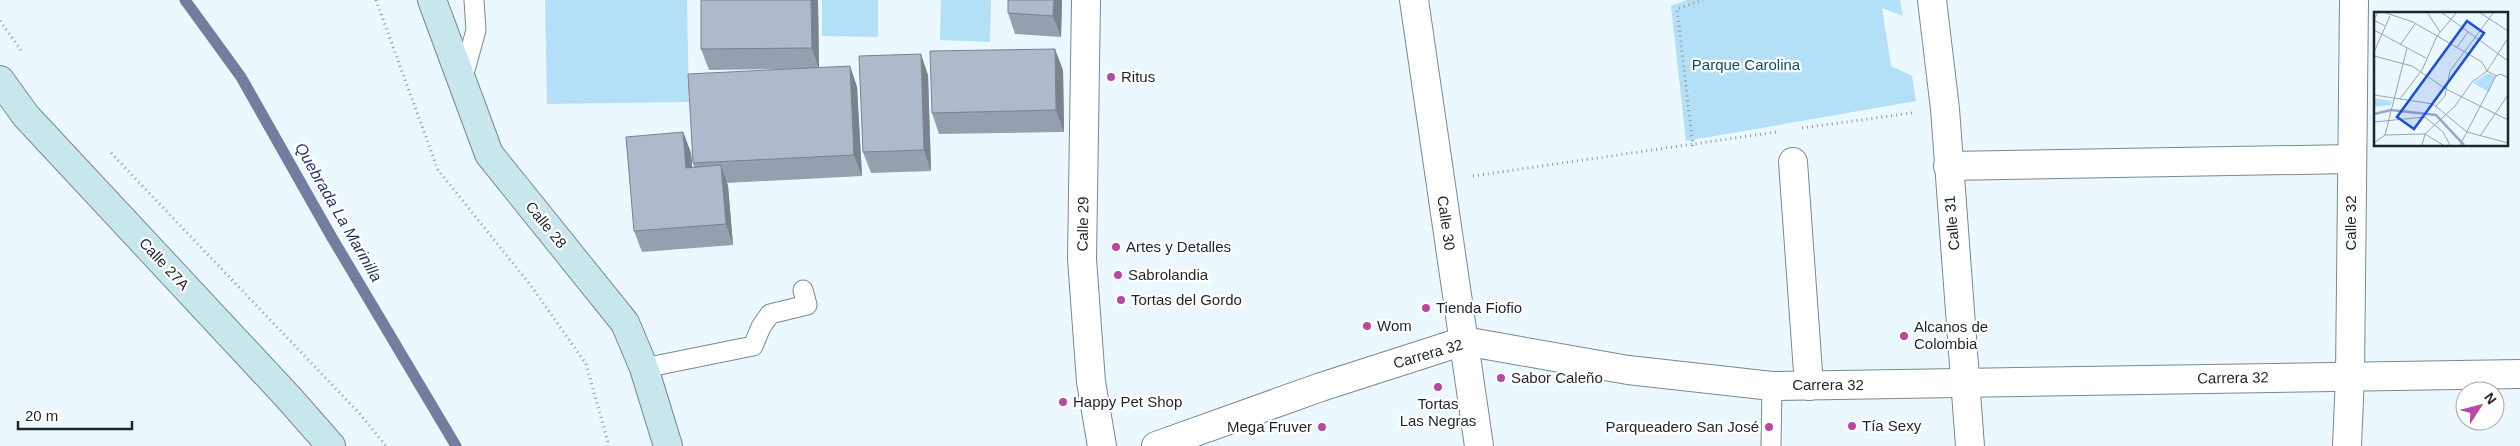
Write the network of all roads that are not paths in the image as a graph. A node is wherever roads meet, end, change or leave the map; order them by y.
1 (432, 0) edge
2 (474, 0) edge
3 (1086, 0) edge
4 (1414, 0) edge
5 (1932, 0) edge
6 (2354, 0) edge
7 (0, 80) edge
8 (462, 81) junction
9 (2352, 159) junction
10 (1793, 162) dead end
11 (1948, 166) junction
12 (803, 290) dead end
13 (1464, 341) junction
14 (644, 368) junction
15 (2520, 374) edge
16 (2350, 376) junction
17 (1965, 384) junction
18 (1772, 386) junction
19 (1809, 386) junction
20 (331, 446) edge
21 (668, 446) edge
22 (1102, 446) edge
23 (1156, 446) edge
24 (1479, 446) edge
25 (1771, 446) edge
26 (1970, 446) edge
27 (2347, 446) edge

1 - 8 main road, Calle 28
2 - 8 lane
3 - 22 street, Calle 29
4 - 13 street, Calle 30
5 - 11 street, Calle 31
6 - 9 street, Calle 32
7 - 20 main road, Calle 27A
8 - 14 main road, Calle 28
9 - 11 street
9 - 16 street, Calle 32
10 - 19 street
11 - 17 street, Calle 31
12 - 14 lane
13 - 18 street, Carrera 32
13 - 23 street, Carrera 32
13 - 24 street, Calle 30
14 - 21 main road, Calle 28
15 - 16 street, Carrera 32
16 - 17 street, Carrera 32
16 - 27 street, Calle 32
17 - 19 street, Carrera 32
17 - 26 street, Calle 31
18 - 19 street, Carrera 32
18 - 25 lane

